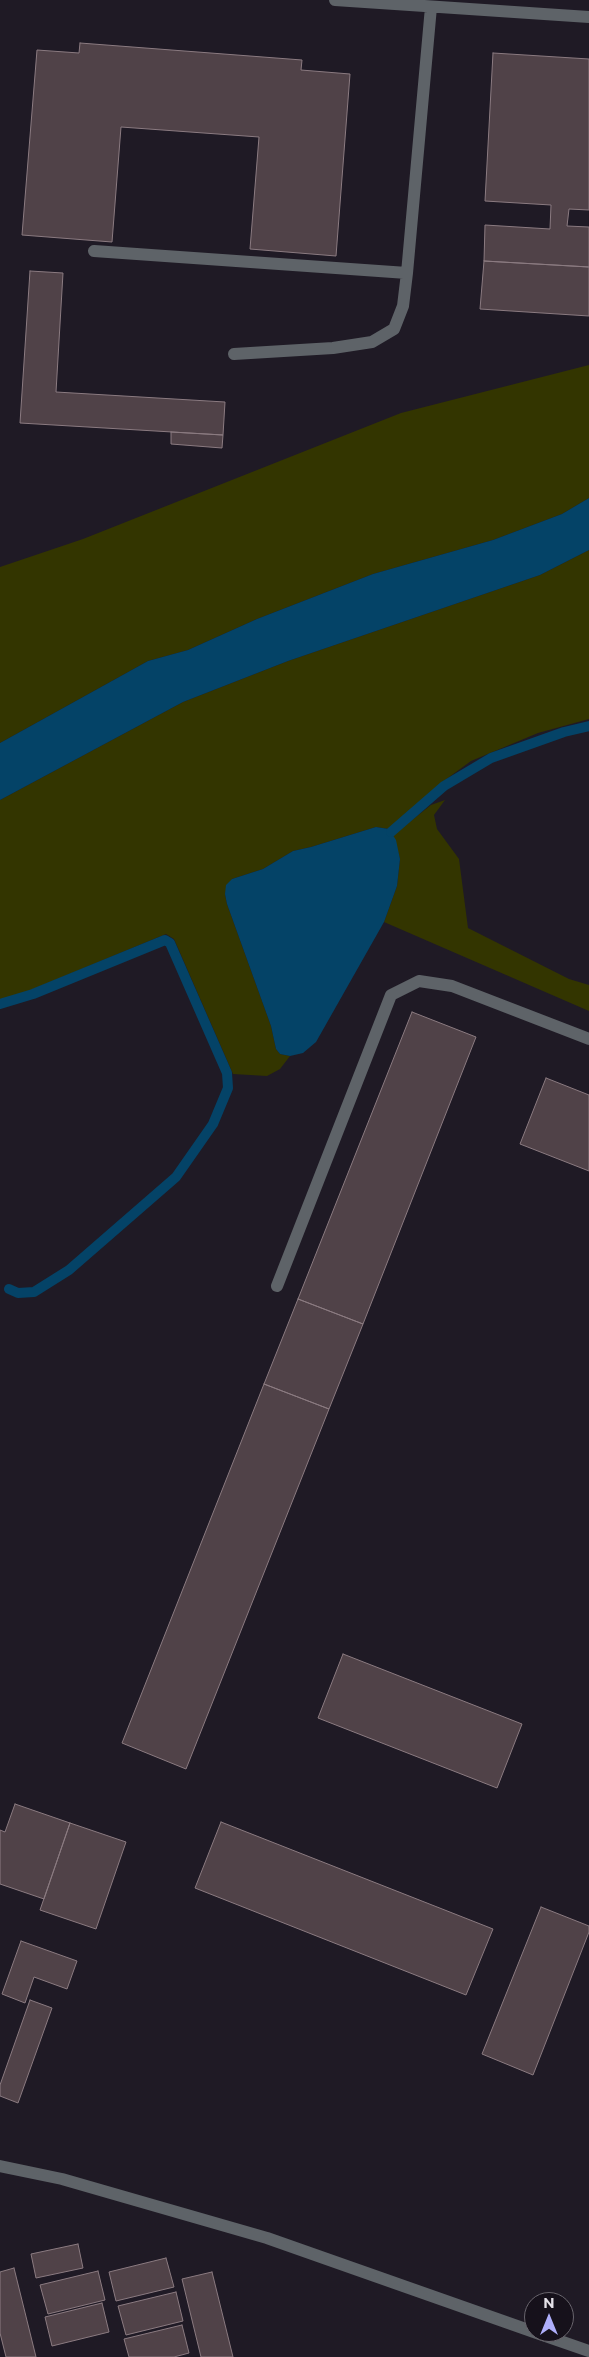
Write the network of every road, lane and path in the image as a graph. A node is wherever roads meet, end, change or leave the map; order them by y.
1 (335, 0) edge
2 (431, 7) junction
3 (589, 17) edge
4 (94, 251) dead end
5 (408, 273) junction
6 (234, 354) dead end
7 (589, 1039) edge
8 (277, 1286) dead end
9 (0, 2166) edge
10 (524, 2328) edge
11 (563, 2342) edge
12 (589, 2351) edge

1 - 2 lane
2 - 3 lane
2 - 5 lane
4 - 5 lane
5 - 6 lane
7 - 8 lane
9 - 10 lane
11 - 12 lane

